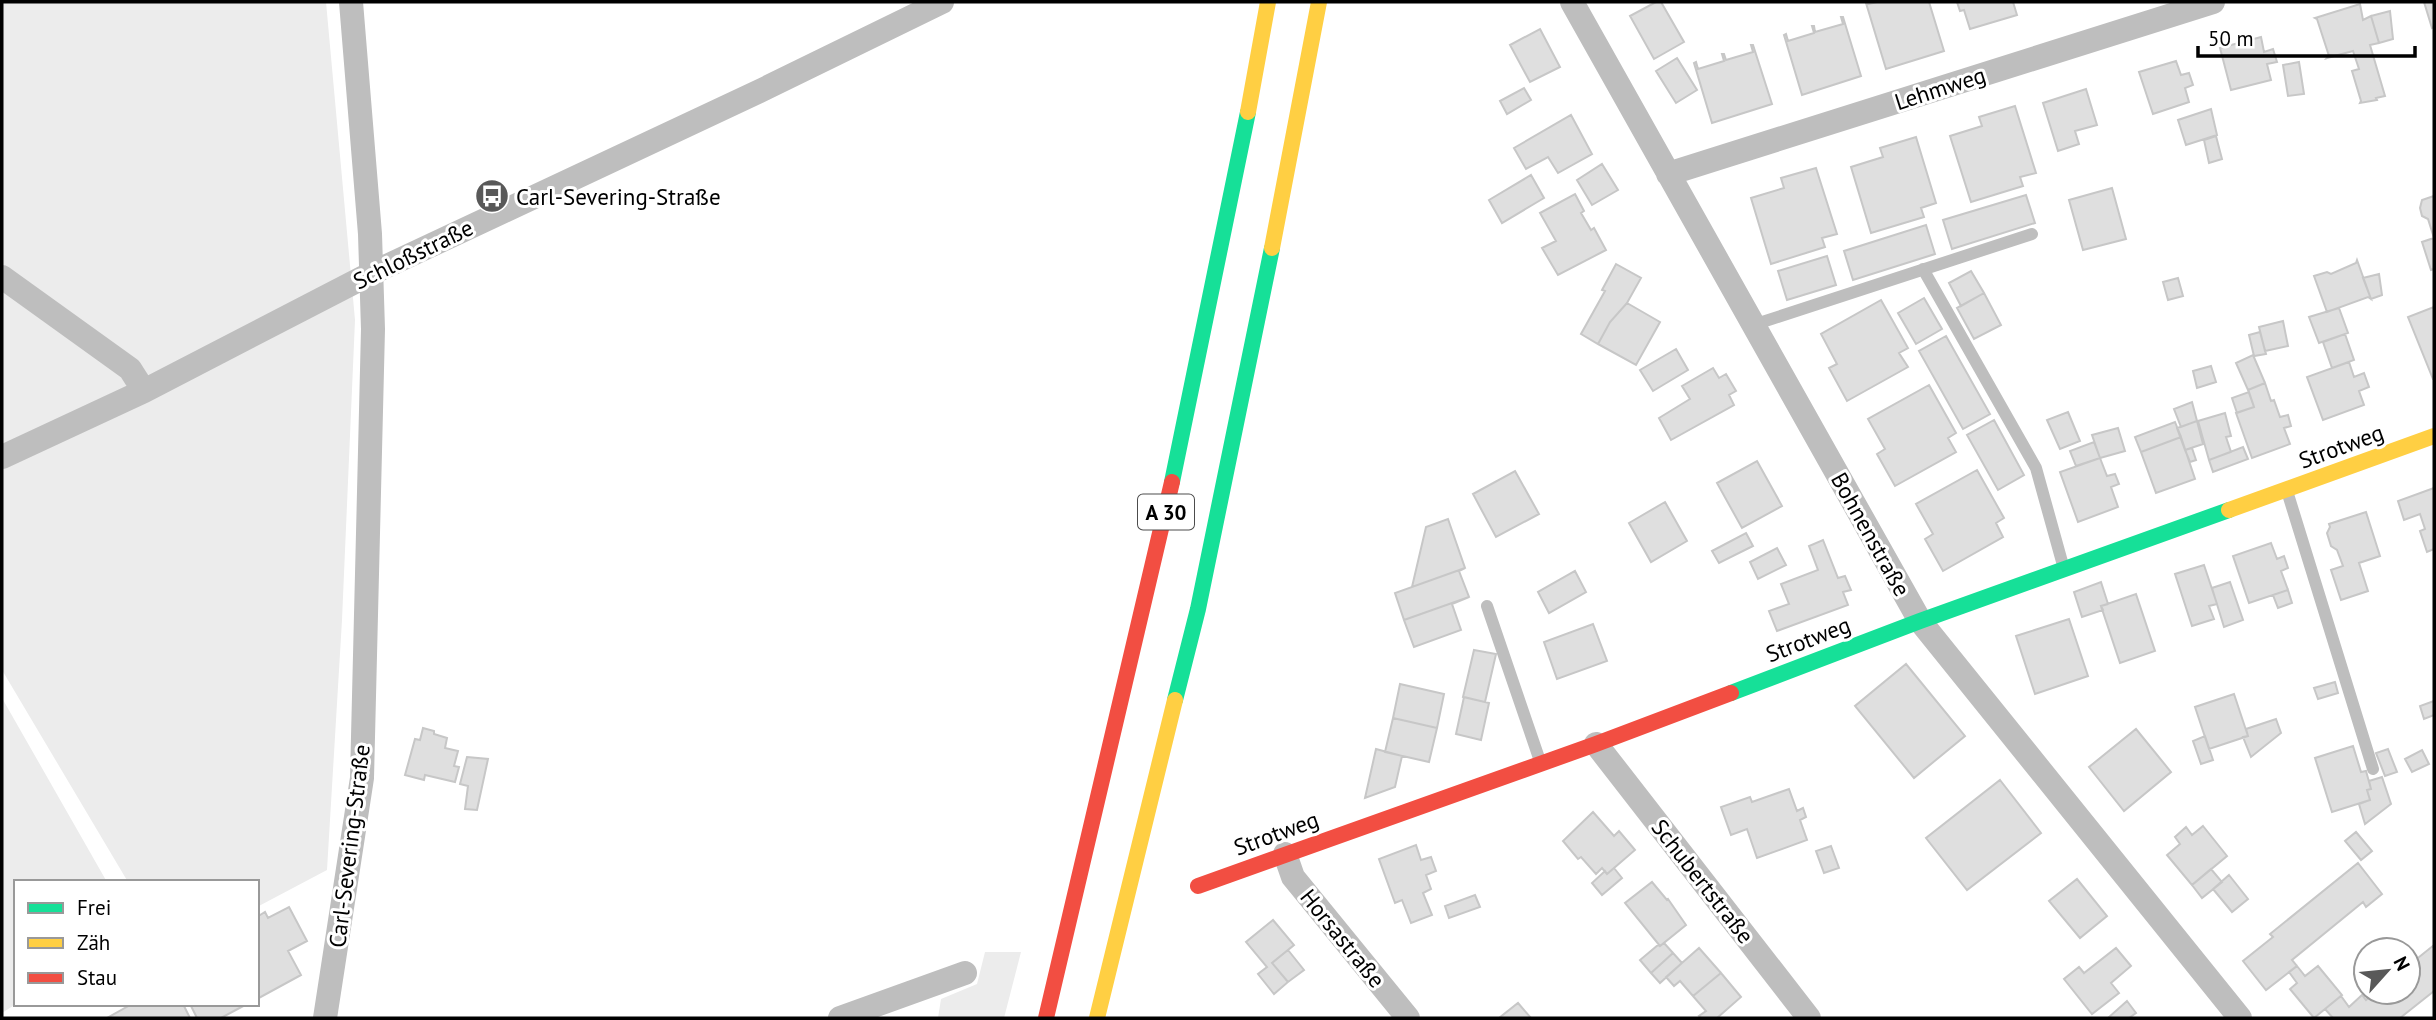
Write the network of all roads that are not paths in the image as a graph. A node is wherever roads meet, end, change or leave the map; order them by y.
1 (352, 2) edge
2 (942, 2) edge
3 (1268, 2) edge
4 (1319, 2) edge
5 (1572, 2) edge
6 (2213, 2) edge
7 (1668, 174) junction
8 (2032, 234) dead end
9 (1923, 269) junction
10 (372, 273) junction
11 (2, 278) edge
12 (1753, 325) junction
13 (144, 391) junction
14 (2434, 436) edge
15 (2, 457) edge
16 (2287, 490) junction
17 (2064, 569) junction
18 (1487, 606) dead end
19 (1920, 621) junction
20 (1596, 744) junction
21 (1541, 764) junction
22 (2373, 769) dead end
23 (1285, 854) junction
24 (1198, 886) dead end
25 (965, 972) dead end
26 (325, 1018) edge
27 (840, 1018) edge
28 (1046, 1018) edge
29 (1097, 1018) edge
30 (1408, 1018) edge
31 (1809, 1018) edge
32 (2240, 1018) edge

1 - 10 street, Carl-Severing-Straße
2 - 10 street, Schloßstraße
3 - 28 main road, A 30
4 - 29 main road, A 30
5 - 7 street, Bohnenstraße
6 - 7 street, Lehmweg
7 - 12 street, Bohnenstraße
8 - 9 lane
9 - 12 lane
9 - 17 lane
10 - 13 street, Schloßstraße
10 - 26 street, Carl-Severing-Straße
11 - 13 street
12 - 19 street, Bohnenstraße
13 - 15 street, Schloßstraße
14 - 16 main road, Strotweg
16 - 17 main road, Strotweg
16 - 22 lane
17 - 19 main road, Strotweg
18 - 21 lane
19 - 20 main road, Strotweg
19 - 32 street, Bohnenstraße
20 - 21 main road, Strotweg
20 - 31 street, Schubertstraße
21 - 23 main road, Strotweg
23 - 24 main road, Strotweg
23 - 30 street, Horsastraße
25 - 27 street

